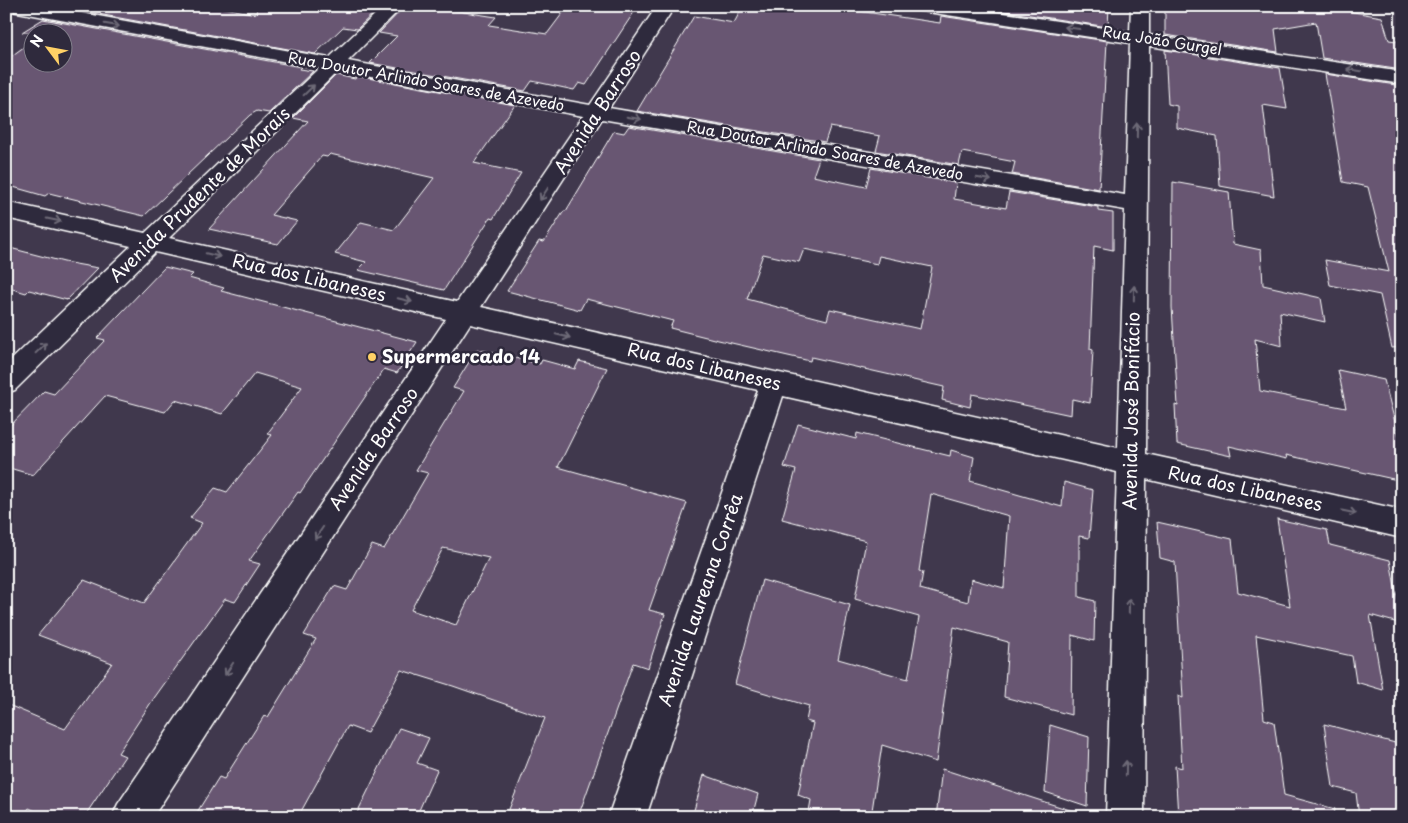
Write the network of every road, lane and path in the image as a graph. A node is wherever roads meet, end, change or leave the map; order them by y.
1 (394, 6) edge
2 (666, 6) edge
3 (922, 6) edge
4 (1140, 6) edge
5 (25, 7) edge
6 (6, 24) edge
7 (1140, 37) junction
8 (334, 65) junction
9 (1402, 78) edge
10 (598, 112) junction
11 (1136, 204) junction
12 (6, 210) edge
13 (152, 241) junction
14 (464, 314) junction
15 (6, 382) edge
16 (774, 383) junction
17 (1130, 464) junction
18 (1402, 524) edge
19 (131, 817) edge
20 (627, 817) edge
21 (1125, 817) edge

1 - 8 street, Avenida Prudente de Morais
2 - 10 street, Avenida Barroso
7 -> 3 street, Rua João Gurgel
4 - 7 street, Avenida José Bonifácio
5 - 6 street
5 -> 8 street, Rua Doutor Arlindo Soares de Azevedo
9 -> 7 street, Rua João Gurgel
11 -> 7 street, Avenida José Bonifácio
8 - 10 street, Rua Doutor Arlindo Soares de Azevedo
13 -> 8 street, Avenida Prudente de Morais
10 -> 11 street, Rua Doutor Arlindo Soares de Azevedo
10 -> 14 street, Avenida Barroso
17 -> 11 street, Avenida José Bonifácio
12 -> 13 street, Rua dos Libaneses
13 -> 14 street, Rua dos Libaneses
15 -> 13 street, Avenida Prudente de Morais
14 -> 16 street, Rua dos Libaneses
14 -> 19 street, Avenida Barroso
16 - 17 street, Rua dos Libaneses
16 - 20 street, Avenida Laureana Corrêa
17 -> 18 street, Rua dos Libaneses
21 -> 17 street, Avenida José Bonifácio

